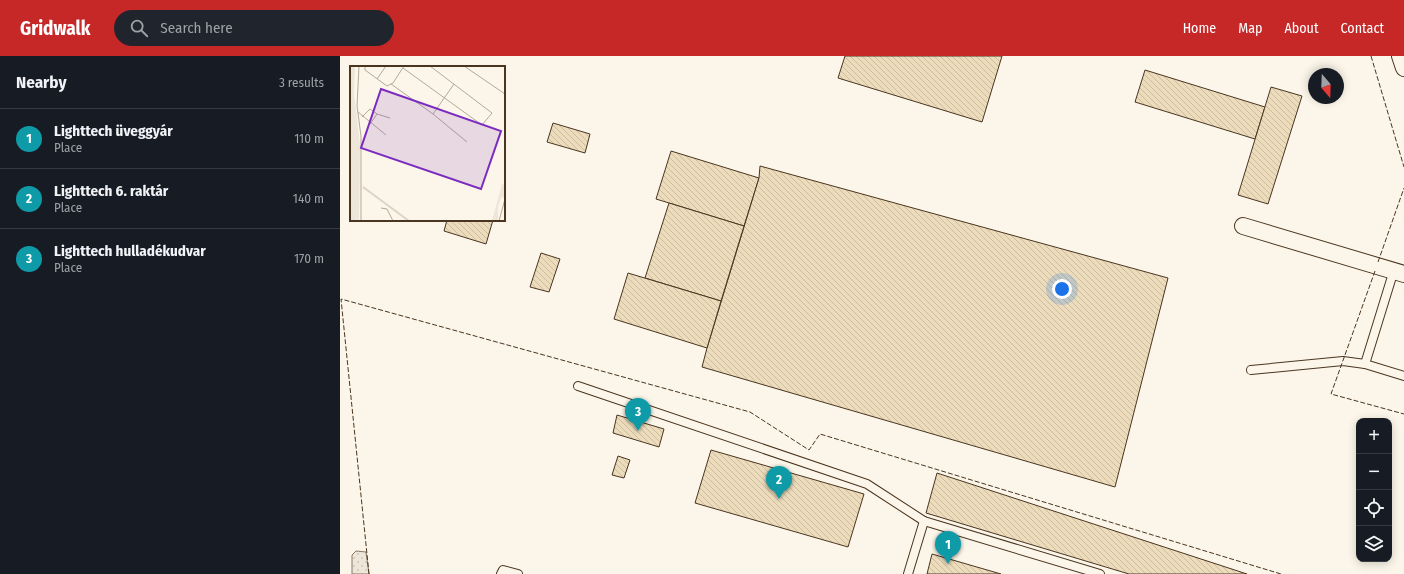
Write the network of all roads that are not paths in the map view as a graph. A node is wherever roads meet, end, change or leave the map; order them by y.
1 (1400, 56) edge
2 (1404, 68) edge
3 (1243, 226) dead end
4 (1399, 272) edge
5 (1365, 364) junction
6 (1252, 370) dead end
7 (1404, 376) edge
8 (578, 386) dead end
9 (924, 521) junction
10 (501, 574) edge
11 (518, 574) edge
12 (908, 574) edge
13 (1100, 574) edge

1 - 2 street
3 - 4 street
4 - 5 lane
5 - 6 lane
5 - 7 lane
8 - 9 lane
9 - 12 lane
9 - 13 lane
10 - 11 lane

